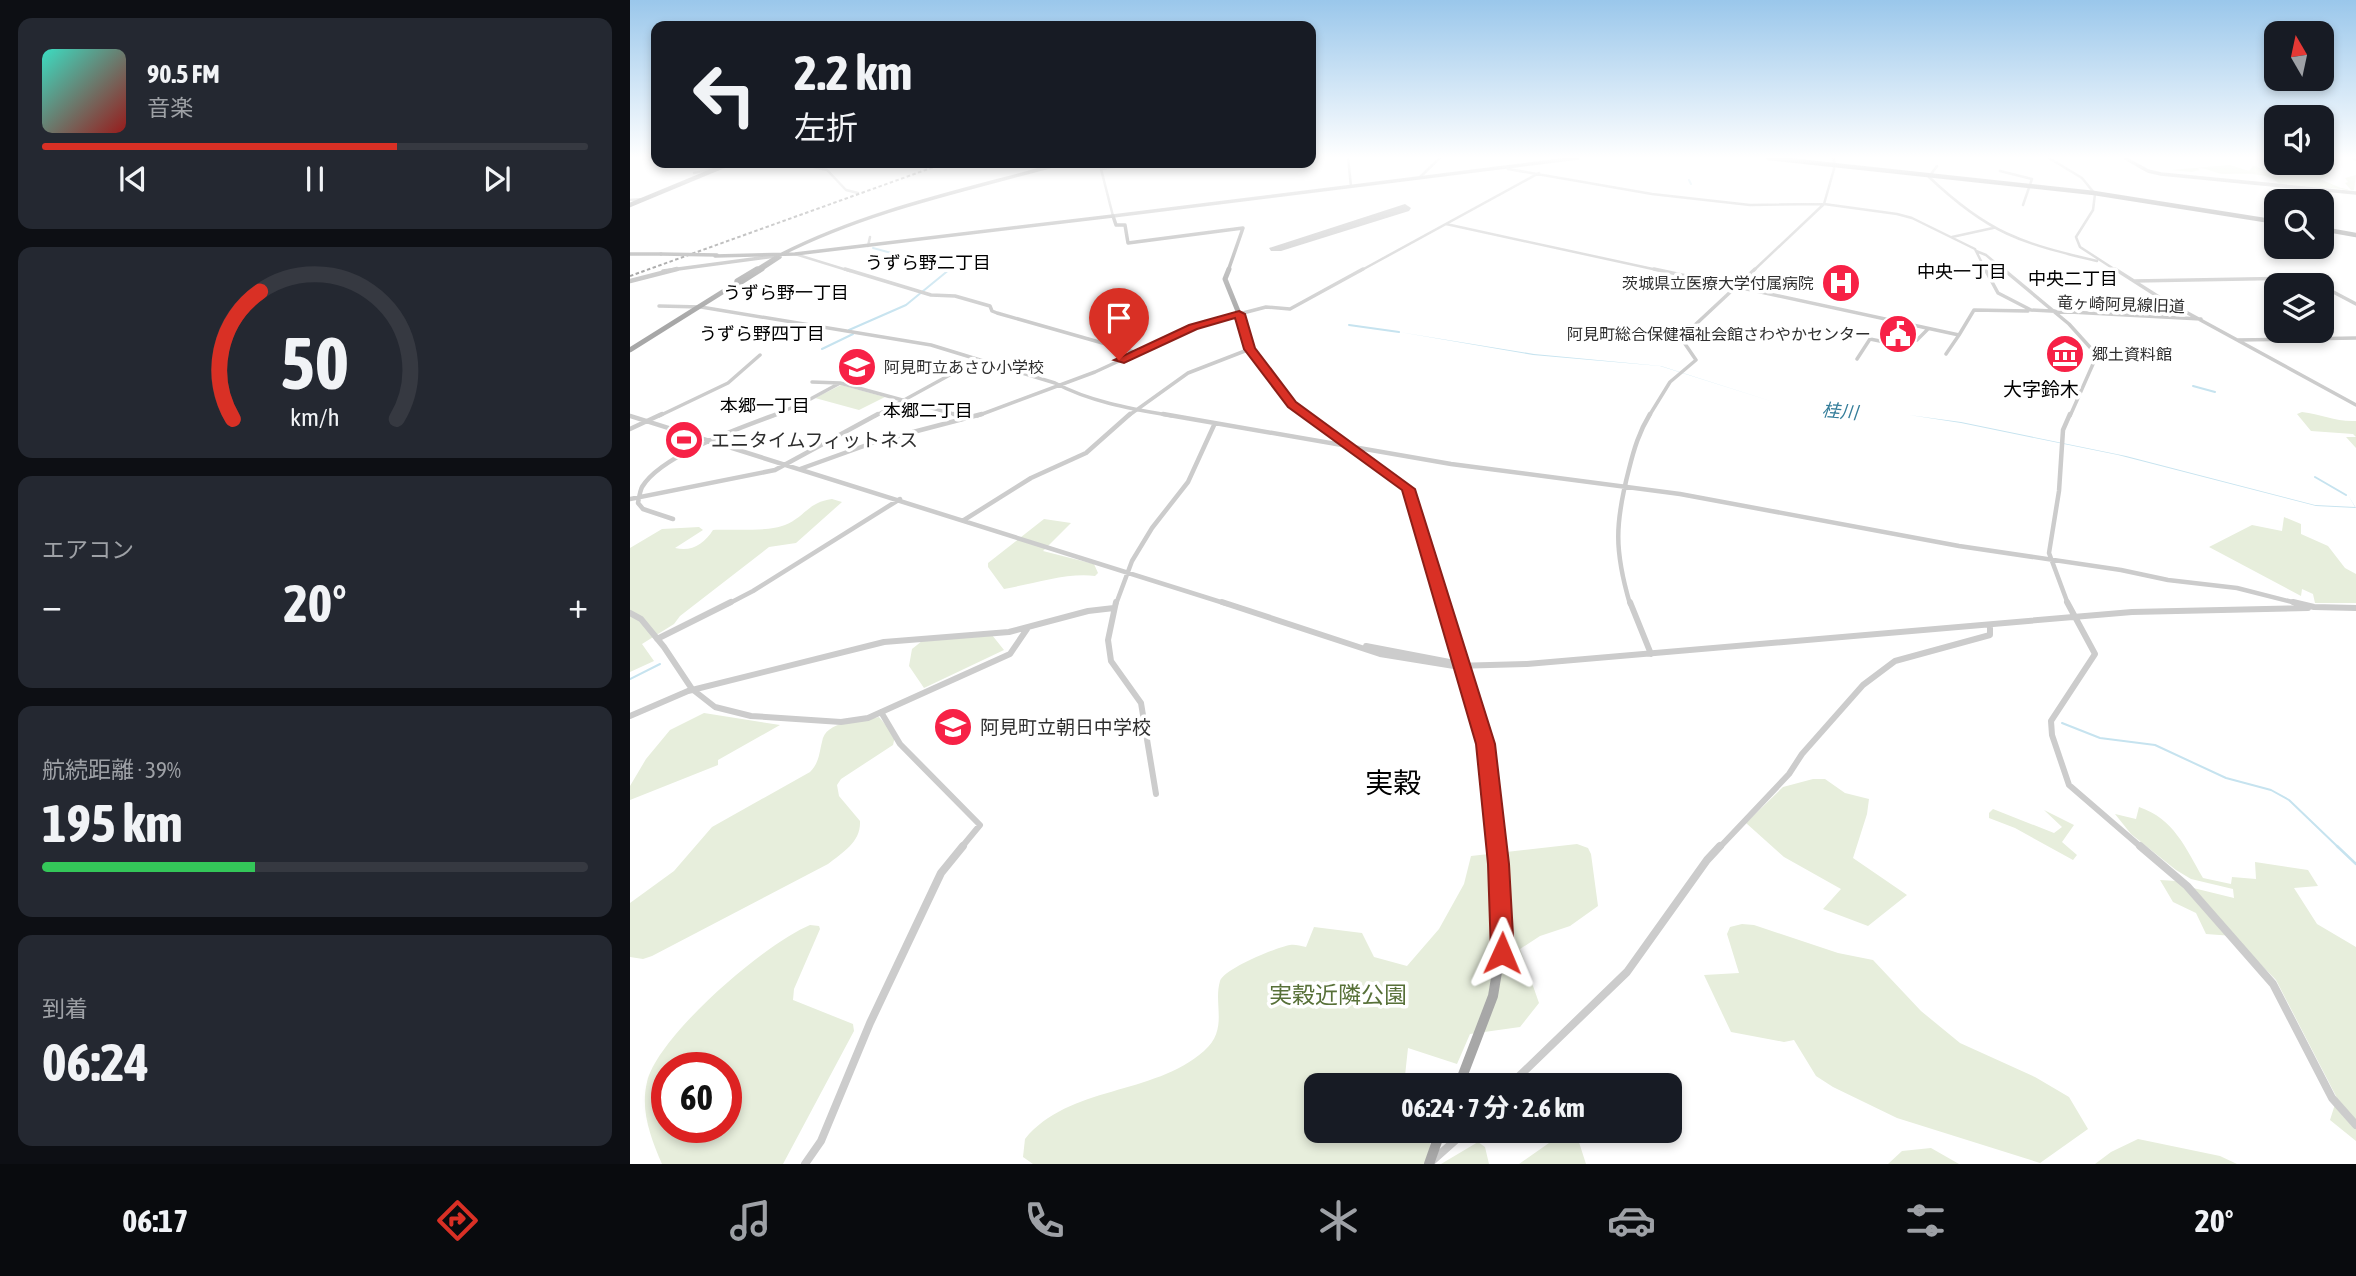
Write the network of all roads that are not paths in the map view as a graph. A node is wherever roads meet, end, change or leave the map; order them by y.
1 (884, 212) edge
2 (1112, 212) edge
3 (1142, 212) edge
4 (1467, 212) edge
5 (1816, 212) edge
6 (1886, 212) edge
7 (1971, 212) edge
8 (2092, 212) edge
9 (2224, 212) edge
10 (1113, 216) junction
11 (2264, 219) edge
12 (1446, 224) junction
13 (1993, 228) junction
14 (835, 229) junction
15 (2334, 231) edge
16 (2356, 235) edge
17 (870, 237) dead end
18 (1949, 237) junction
19 (867, 246) junction
20 (1976, 251) junction
21 (630, 254) edge
22 (795, 254) junction
23 (716, 255) junction
24 (780, 256) junction
25 (757, 258) junction
26 (2103, 262) junction
27 (2264, 279) edge
28 (630, 281) edge
29 (2134, 281) junction
30 (1733, 288) junction
31 (726, 289) junction
32 (2334, 292) edge
33 (2356, 304) edge
34 (659, 306) dead end
35 (698, 307) junction
36 (2031, 310) junction
37 (2056, 313) junction
38 (1239, 314) junction
39 (2201, 319) junction
40 (1928, 329) junction
41 (1959, 335) junction
42 (2356, 338) edge
43 (2236, 340) junction
44 (630, 349) edge
45 (1250, 349) junction
46 (1135, 352) junction
47 (1946, 354) dead end
48 (760, 355) dead end
49 (1857, 359) dead end
50 (977, 360) junction
51 (812, 382) dead end
52 (839, 383) junction
53 (1059, 384) junction
54 (903, 400) junction
55 (2356, 405) edge
56 (1135, 409) junction
57 (630, 414) edge
58 (970, 418) junction
59 (649, 420) junction
60 (1215, 423) junction
61 (630, 429) edge
62 (712, 440) junction
63 (1349, 445) junction
64 (788, 463) junction
65 (802, 468) junction
66 (1623, 486) junction
67 (637, 498) junction
68 (900, 498) junction
69 (630, 499) edge
70 (673, 519) dead end
71 (965, 519) junction
72 (2049, 559) junction
73 (1128, 570) junction
74 (2314, 607) junction
75 (1114, 608) junction
76 (2356, 608) edge
77 (630, 613) edge
78 (2074, 618) junction
79 (1990, 625) junction
80 (1027, 629) junction
81 (657, 639) junction
82 (1651, 654) junction
83 (1463, 665) junction
84 (692, 689) junction
85 (881, 712) junction
86 (630, 716) edge
87 (1156, 794) dead end
88 (1464, 1073) edge
89 (1522, 1073) edge
90 (2356, 1125) edge
91 (1436, 1143) edge
92 (1452, 1143) edge
93 (806, 1164) edge
94 (1429, 1164) edge

1 - 14 main road
2 - 10 street
3 - 10 main road
4 - 12 street
5 - 30 street
6 - 18 street
7 - 13 street
8 - 26 street
9 - 11 highway
10 - 19 main road
10 - 38 main road
12 - 30 street
12 - 38 street
13 - 18 street
13 - 26 street
14 - 24 main road
14 - 24 main road
15 - 16 highway
17 - 19 street
18 - 20 street
19 - 22 main road
20 - 36 street, 竜ヶ崎阿見線旧道
20 - 37 street
21 - 23 main road, bridge
22 - 24 main road
22 - 46 street
23 - 24 main road
23 - 25 main road
24 - 25 main road
24 - 31 main road
24 - 31 main road, bridge
25 - 28 main road
26 - 29 street
27 - 29 street
29 - 39 street
30 - 40 street
30 - 66 street
31 - 35 main road
32 - 33 street
34 - 35 street
35 - 44 main road
35 - 50 street
36 - 37 street, 竜ヶ崎阿見線旧道
36 - 41 street
37 - 39 street, 竜ヶ崎阿見線旧道
37 - 72 street
38 - 45 main road
38 - 46 street
39 - 43 street, 竜ヶ崎阿見線旧道
40 - 41 street
40 - 49 street
41 - 47 street
42 - 43 street
43 - 55 street, 竜ヶ崎阿見線旧道
45 - 56 street
45 - 63 main road
46 - 53 street
48 - 59 street
50 - 53 street
50 - 54 street
51 - 52 street
52 - 54 street
52 - 62 street
53 - 56 street
53 - 58 street
54 - 58 street
54 - 64 street
56 - 60 street
56 - 71 street
57 - 59 street
58 - 65 street
59 - 61 street
59 - 62 street
60 - 63 street
60 - 73 street
62 - 64 street
62 - 67 street
63 - 66 street
63 - 83 main road
64 - 65 street
64 - 67 street
65 - 68 street
66 - 72 street
66 - 82 street
67 - 69 street
67 - 70 street
68 - 71 street
68 - 81 street
71 - 73 street
72 - 74 street
72 - 78 street
73 - 75 street
73 - 83 street
74 - 76 street
74 - 78 street
75 - 80 street
75 - 87 street
77 - 81 street
78 - 79 street
78 - 90 street
79 - 82 street
79 - 89 street
80 - 84 street
80 - 85 street
81 - 84 street
82 - 83 street
83 - 88 main road
84 - 85 street
84 - 86 street
85 - 93 street
91 - 94 main road
92 - 94 street

